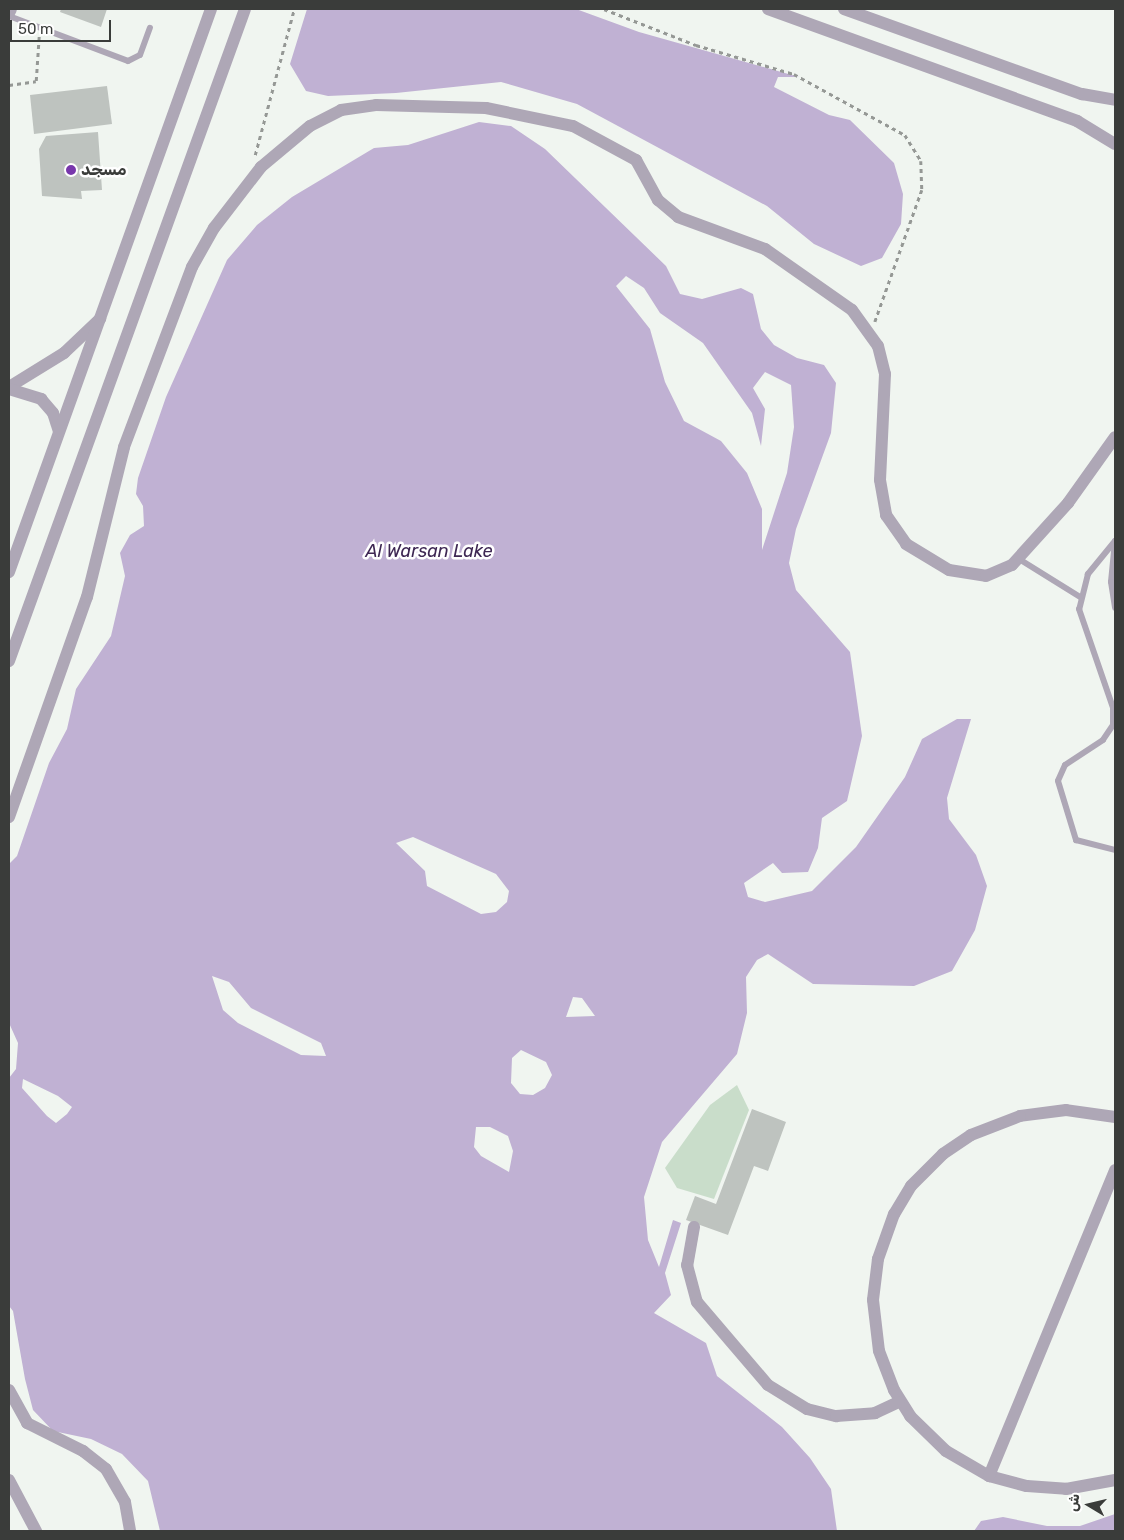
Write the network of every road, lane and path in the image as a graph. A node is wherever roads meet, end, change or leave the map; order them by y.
1 (11, 9) edge
2 (211, 9) edge
3 (245, 9) edge
4 (294, 9) edge
5 (604, 9) edge
6 (768, 9) edge
7 (844, 9) edge
8 (9, 15) edge
9 (39, 28) junction
10 (150, 28) dead end
11 (9, 84) edge
12 (1115, 100) edge
13 (1115, 144) edge
14 (247, 183) junction
15 (100, 319) junction
16 (871, 333) junction
17 (9, 388) edge
18 (59, 431) junction
19 (1115, 437) edge
20 (1115, 541) edge
21 (1019, 559) junction
22 (9, 572) edge
23 (1080, 597) junction
24 (1115, 608) edge
25 (9, 661) edge
26 (9, 817) edge
27 (1115, 850) edge
28 (1115, 1117) edge
29 (1115, 1170) edge
30 (694, 1227) dead end
31 (9, 1390) edge
32 (900, 1402) junction
33 (989, 1476) junction
34 (9, 1480) edge
35 (1115, 1480) edge
36 (36, 1531) edge
37 (130, 1531) edge

1 - 8 street
2 - 15 street
3 - 25 street
4 - 14 path
5 - 16 path
6 - 13 street
7 - 12 street
8 - 9 lane
9 - 10 lane
9 - 11 path
14 - 16 street
14 - 26 street
15 - 17 street
15 - 18 street
16 - 21 street
17 - 18 street
18 - 22 street
19 - 21 street
20 - 23 lane
20 - 24 lane
21 - 23 lane
23 - 27 lane
28 - 32 street
29 - 33 street
30 - 32 street
31 - 37 street
32 - 33 street
33 - 35 street
34 - 36 street

